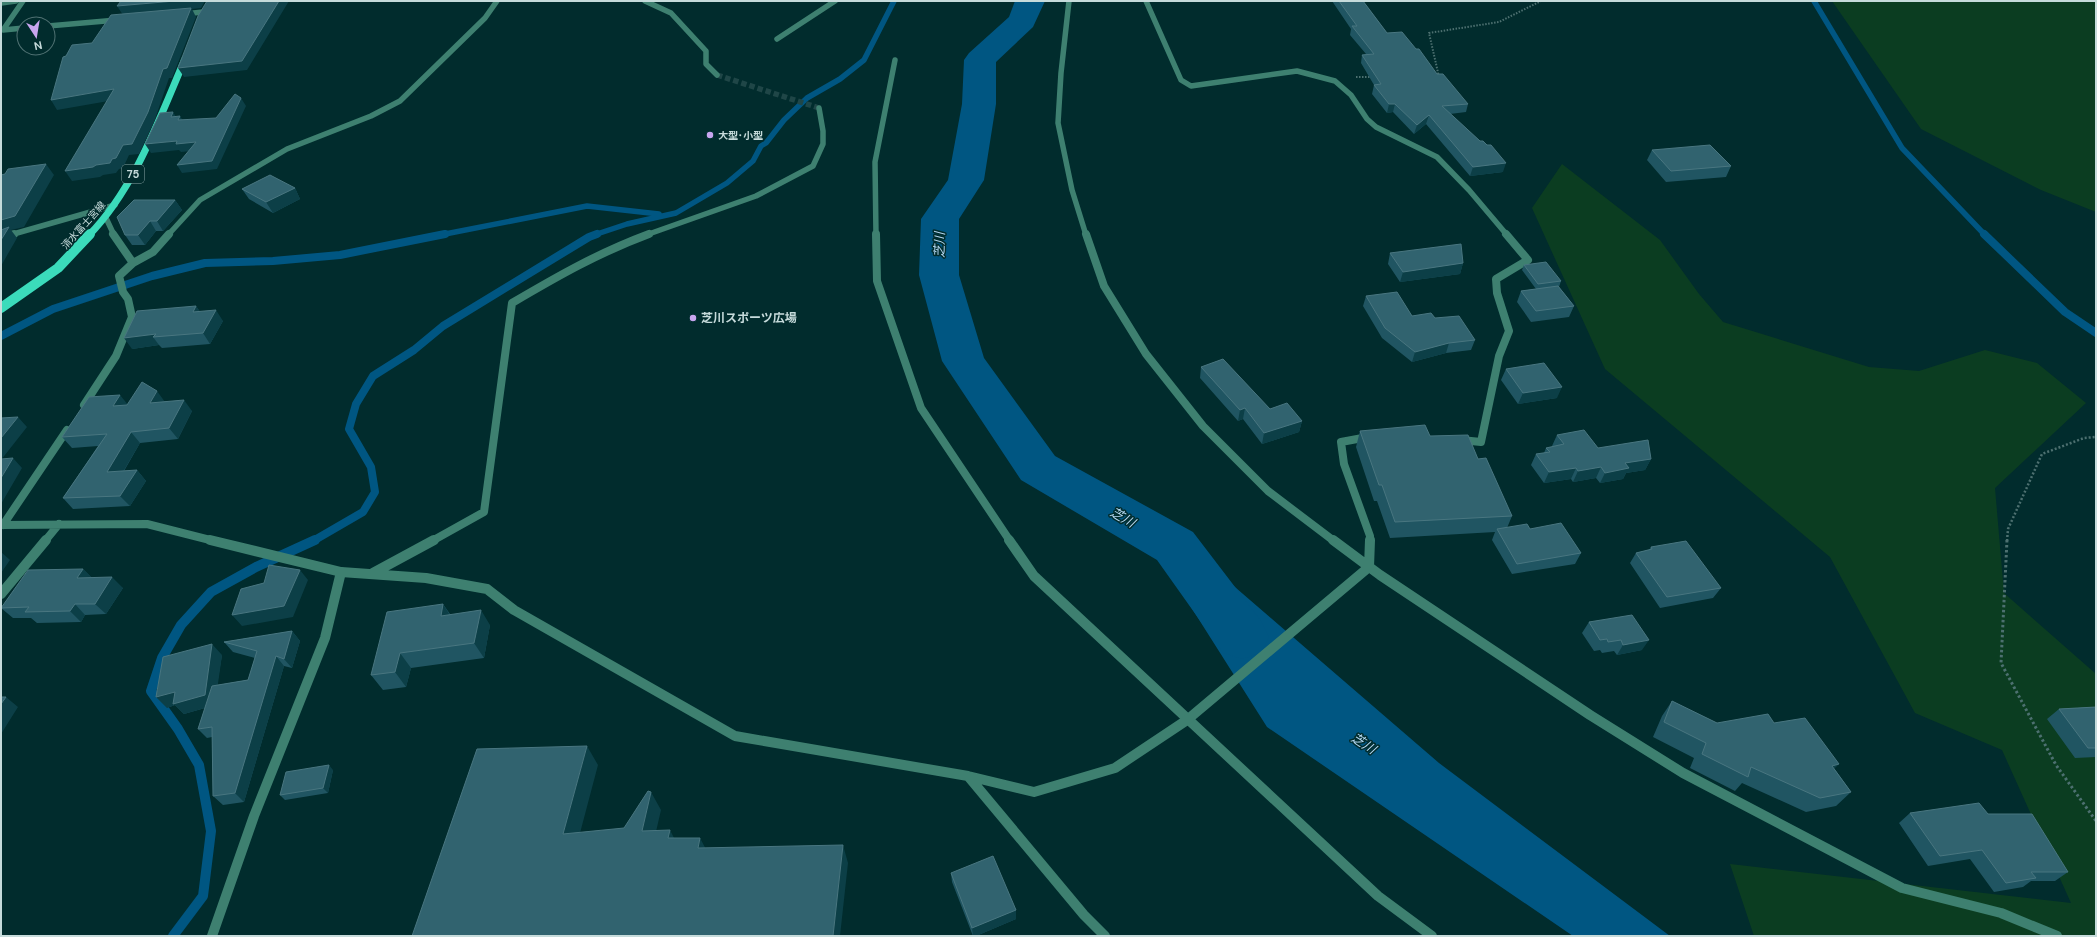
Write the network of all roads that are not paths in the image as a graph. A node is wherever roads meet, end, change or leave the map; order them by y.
1 (16, 1) edge
2 (23, 1) edge
3 (496, 1) edge
4 (645, 1) edge
5 (835, 1) edge
6 (1069, 1) edge
7 (1146, 1) edge
8 (1, 3) edge
9 (204, 12) edge
10 (180, 14) edge
11 (126, 19) edge
12 (56, 25) edge
13 (16, 29) edge
14 (777, 39) dead end
15 (187, 55) edge
16 (895, 60) dead end
17 (717, 75) tunnel mouth
18 (819, 108) dead end
19 (115, 205) junction
20 (106, 218) junction
21 (1, 238) edge
22 (133, 263) junction
23 (1, 308) edge
24 (79, 412) edge
25 (71, 424) edge
26 (1372, 436) edge
27 (1450, 438) edge
28 (59, 524) junction
29 (2, 525) edge
30 (1369, 567) junction
31 (341, 572) junction
32 (372, 573) junction
33 (1, 594) edge
34 (1187, 720) junction
35 (968, 776) junction
36 (212, 936) edge
37 (1105, 936) edge
38 (1432, 936) edge
39 (2057, 936) edge

1 - 8 street
2 - 13 street
3 - 22 street
4 - 17 street
5 - 14 street
6 - 30 street
7 - 27 street
9 - 10 street
11 - 12 street
15 - 19 main road, 清水富士宮線 / 75
16 - 34 street
18 - 32 street
19 - 20 main road, 清水富士宮線 / 75
19 - 21 street
20 - 22 street
20 - 23 main road, 清水富士宮線 / 75
22 - 24 street
25 - 29 street
26 - 30 street
28 - 29 street
28 - 31 street
28 - 33 street
30 - 34 street
30 - 39 street
31 - 32 street
31 - 36 street
32 - 35 street
34 - 35 street
34 - 38 street
35 - 37 street

